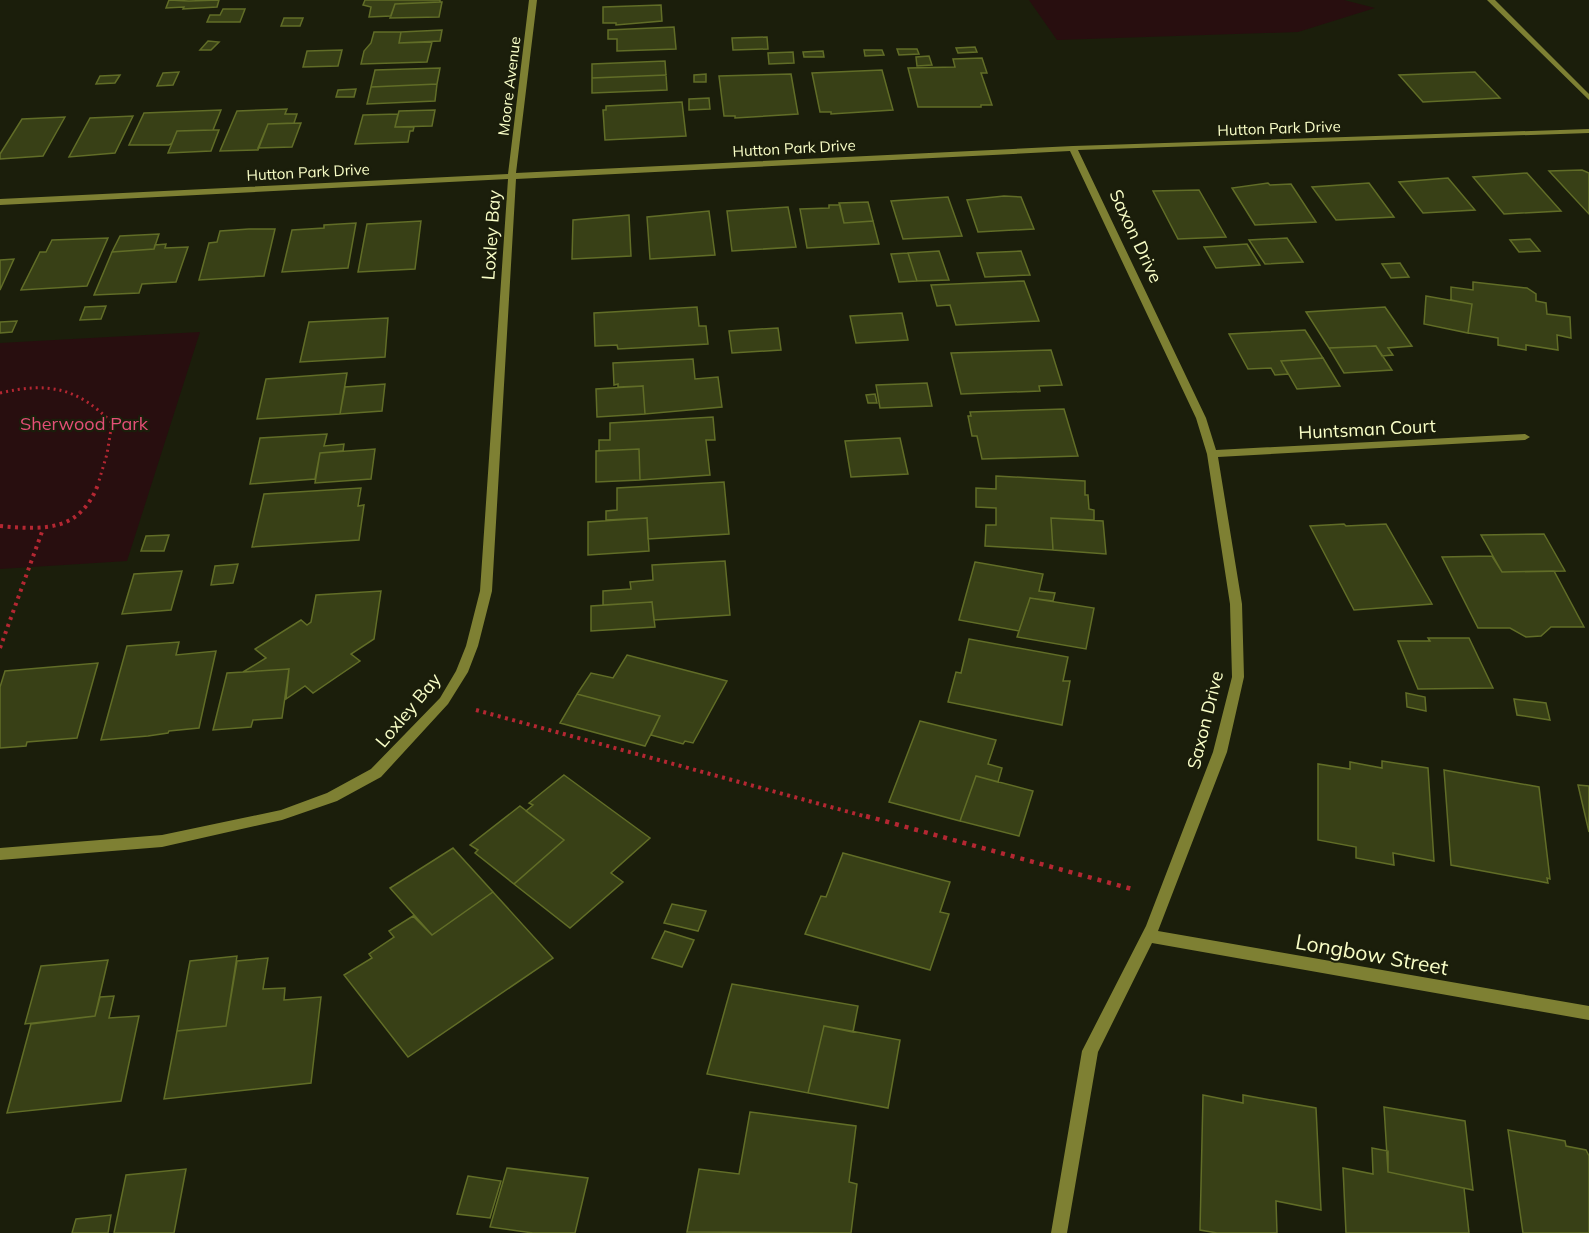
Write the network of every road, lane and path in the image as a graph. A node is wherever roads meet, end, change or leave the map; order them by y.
1 (533, 0) edge
2 (1491, 0) edge
3 (1589, 98) edge
4 (1589, 131) edge
5 (1073, 148) junction
6 (512, 175) junction
7 (0, 202) edge
8 (0, 393) edge
9 (1525, 437) dead end
10 (1212, 454) junction
11 (0, 526) edge
12 (43, 529) junction
13 (0, 648) edge
14 (444, 701) junction
15 (0, 854) edge
16 (1163, 898) junction
17 (1149, 936) junction
18 (1589, 1013) edge
19 (1059, 1233) edge

1 - 6 street, Moore Avenue
2 - 3 street
4 - 5 street, Hutton Park Drive
5 - 6 street, Hutton Park Drive
5 - 10 street, Saxon Drive
6 - 7 street, Hutton Park Drive
6 - 14 street, Loxley Bay
8 - 12 path
9 - 10 street, Huntsman Court
10 - 16 street, Saxon Drive
11 - 12 path
12 - 13 path
14 - 15 street, Loxley Bay
14 - 16 path
16 - 17 street, Saxon Drive
17 - 18 street, Longbow Street
17 - 19 street, Saxon Drive

